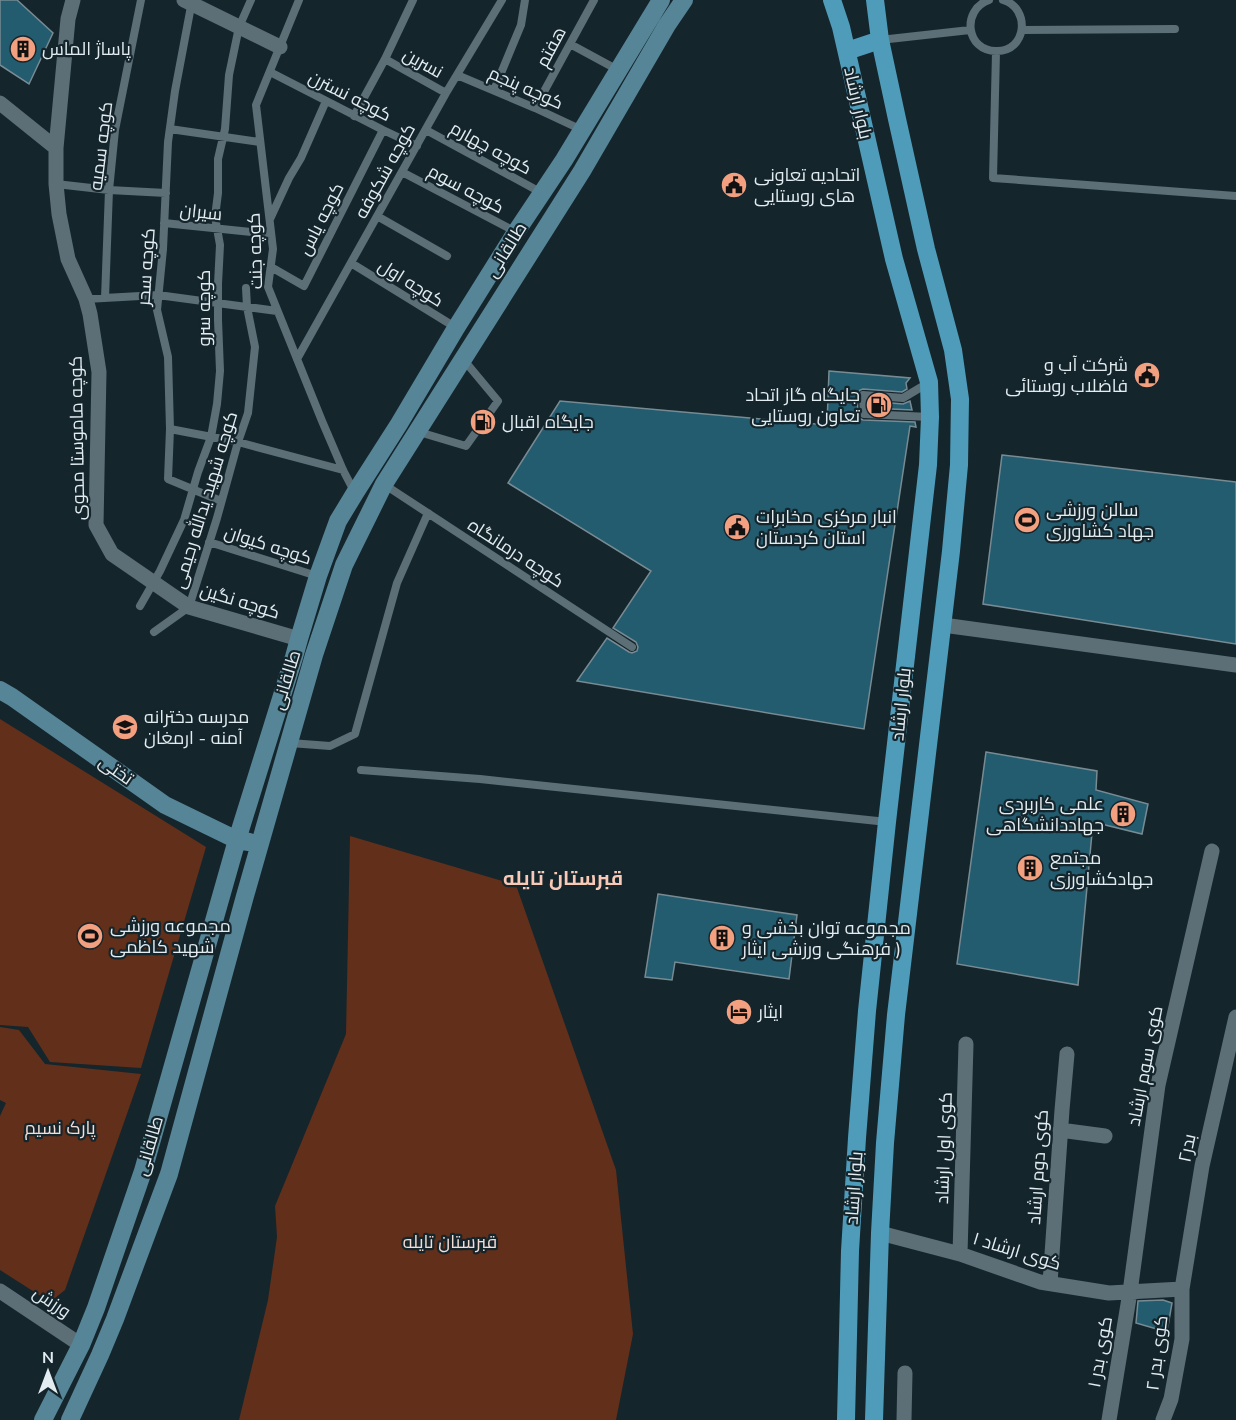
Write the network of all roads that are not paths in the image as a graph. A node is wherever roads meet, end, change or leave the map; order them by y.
1 (73, 0) edge
2 (141, 0) edge
3 (251, 0) edge
4 (299, 0) edge
5 (413, 0) edge
6 (502, 0) edge
7 (525, 0) edge
8 (594, 0) edge
9 (661, 0) edge
10 (684, 0) edge
11 (832, 0) edge
12 (876, 0) edge
13 (989, 0) edge
14 (1003, 0) edge
15 (189, 1) edge
16 (239, 27) junction
17 (1175, 29) dead end
18 (970, 30) junction
19 (1022, 30) junction
20 (880, 40) junction
21 (570, 44) junction
22 (280, 47) junction
23 (847, 51) junction
24 (996, 52) junction
25 (385, 59) junction
26 (618, 70) junction
27 (270, 72) junction
28 (457, 75) junction
29 (494, 90) junction
30 (446, 93) junction
31 (326, 101) junction
32 (0, 103) edge
33 (535, 108) junction
34 (354, 116) junction
35 (586, 123) junction
36 (607, 127) junction
37 (170, 129) junction
38 (382, 130) junction
39 (426, 130) junction
40 (223, 137) junction
41 (260, 142) junction
42 (417, 146) junction
43 (56, 148) junction
44 (402, 172) junction
45 (56, 183) junction
46 (109, 190) junction
47 (166, 193) junction
48 (542, 193) junction
49 (1236, 196) edge
50 (377, 216) junction
51 (270, 220) junction
52 (164, 223) junction
53 (218, 228) junction
54 (516, 232) junction
55 (271, 234) junction
56 (447, 256) dead end
57 (351, 263) junction
58 (270, 267) junction
59 (246, 288) dead end
60 (159, 295) junction
61 (105, 298) junction
62 (86, 299) junction
63 (218, 303) junction
64 (247, 307) junction
65 (277, 311) junction
66 (456, 328) junction
67 (297, 359) junction
68 (463, 359) junction
69 (929, 382) junction
70 (930, 417) junction
71 (170, 429) junction
72 (417, 432) junction
73 (211, 437) junction
74 (238, 442) junction
75 (343, 470) junction
76 (384, 484) junction
77 (193, 490) junction
78 (355, 493) junction
79 (221, 501) junction
80 (428, 513) junction
81 (209, 542) junction
82 (112, 554) joint
83 (318, 576) junction
84 (153, 583) junction
85 (140, 606) dead end
86 (189, 607) junction
87 (943, 625) junction
88 (154, 632) dead end
89 (299, 639) junction
90 (632, 647) dead end
91 (1236, 665) edge
92 (0, 690) edge
93 (289, 742) junction
94 (361, 770) dead end
95 (890, 800) junction
96 (921, 805) junction
97 (887, 822) junction
98 (237, 840) junction
99 (260, 844) junction
100 (1212, 851) dead end
101 (1236, 1017) edge
102 (966, 1044) dead end
103 (1067, 1054) dead end
104 (1060, 1130) junction
105 (1105, 1136) dead end
106 (880, 1233) junction
107 (960, 1254) junction
108 (1050, 1283) junction
109 (1182, 1289) junction
110 (0, 1291) edge
111 (1130, 1292) junction
112 (81, 1345) junction
113 (100, 1355) junction
114 (905, 1373) dead end
115 (43, 1420) edge
116 (70, 1420) edge
117 (846, 1420) edge
118 (874, 1420) edge
119 (904, 1420) edge
120 (1108, 1420) edge
121 (1163, 1420) edge

1 - 43 street, کوچه ماموستا محوی
2 - 46 lane, کوچه سمیه
3 - 16 lane, کوچه سرو
4 - 22 lane, کوچه جنت
5 - 25 lane
6 - 28 lane, کوچه شکوفه
7 - 29 lane
8 - 21 lane, هفتم
9 - 26 main road, طالقانی
10 - 36 main road, طالقانی
11 - 23 main road, بلوار ارشاد
12 - 20 main road, بلوار ارشاد
13 - 18 lane
14 - 19 lane
15 - 16 street
15 - 37 lane, کوچه سحر
16 - 22 street
16 - 40 lane, کوچه سرو
17 - 19 lane
18 - 20 lane
18 - 24 lane
19 - 24 lane
20 - 23 main road
20 - 87 main road, بلوار ارشاد
21 - 26 lane
21 - 33 lane, هفتم
22 - 27 lane, کوچه جنت
23 - 69 main road, بلوار ارشاد
24 - 49 lane
25 - 30 lane, نسرین
25 - 34 lane
26 - 35 main road, طالقانی
27 - 31 lane, کوچه نسترن
27 - 41 lane, کوچه جنت
28 - 29 lane, کوچه پنجم
28 - 30 lane, کوچه شکوفه
29 - 33 lane, کوچه پنجم
30 - 39 lane, کوچه شکوفه
31 - 34 lane, کوچه نسترن
31 - 51 lane
32 - 43 street
33 - 35 lane, کوچه پنجم
34 - 38 lane, کوچه نسترن
35 - 36 main road
35 - 48 main road, طالقانی
36 - 68 main road, طالقانی
37 - 40 lane
37 - 47 lane, کوچه سحر
38 - 42 lane, کوچه نسترن
38 - 58 lane, کوچه یاس
39 - 42 lane, کوچه شکوفه
39 - 48 lane, کوچه چهارم
40 - 41 lane
40 - 53 lane, کوچه سرو
41 - 51 lane, کوچه جنت
42 - 44 lane, کوچه شکوفه
43 - 45 street, کوچه ماموستا محوی
44 - 50 lane, کوچه شکوفه
44 - 54 lane, کوچه سوم
45 - 46 lane
45 - 62 street, کوچه ماموستا محوی
46 - 47 lane
46 - 61 lane, کوچه سمیه
47 - 52 lane, کوچه سحر
48 - 54 main road, طالقانی
50 - 56 lane
50 - 57 lane, کوچه شکوفه
51 - 55 lane, کوچه جنت
52 - 53 lane, سیران
52 - 60 lane, کوچه سحر
53 - 55 lane, سیران
53 - 63 lane, کوچه سرو
54 - 66 main road, طالقانی
55 - 58 lane, کوچه جنت
57 - 66 lane, کوچه اول
57 - 67 lane, کوچه شکوفه
58 - 65 lane, کوچه جنت
59 - 64 lane, کوچه شهید یدالله رحیمی
60 - 61 lane
60 - 63 lane
60 - 71 lane, کوچه سحر
61 - 62 lane
62 - 82 street, کوچه ماموستا محوی
63 - 64 lane
63 - 73 lane, کوچه سرو
64 - 65 lane
64 - 74 lane, کوچه شهید یدالله رحیمی
65 - 67 lane, کوچه جنت
66 - 78 main road, طالقانی
67 - 75 lane, کوچه جنت
68 - 72 main road, طالقانی
68 - 72 lane
69 - 70 main road, بلوار ارشاد
69 - 70 lane
70 - 95 main road, بلوار ارشاد
71 - 73 lane
71 - 77 lane, کوچه سحر
72 - 76 main road, طالقانی
73 - 74 lane
73 - 77 lane, کوچه سرو
74 - 75 lane
74 - 79 lane, کوچه شهید یدالله رحیمی
75 - 78 lane, کوچه جنت
76 - 80 lane, کوچه درمانگاه
76 - 93 main road, طالقانی
77 - 79 lane, کوچه سحر
77 - 84 lane, کوچه سرو
78 - 83 main road, طالقانی
79 - 81 lane, کوچه شهید یدالله رحیمی
80 - 90 lane, کوچه درمانگاه
80 - 93 lane
81 - 83 lane, کوچه کیوان
81 - 86 lane, کوچه شهید یدالله رحیمی
82 - 84 street, کوچه نگین
83 - 89 main road, طالقانی
84 - 85 lane, کوچه سرو
84 - 86 street, کوچه نگین
86 - 88 lane, کوچه شهید یدالله رحیمی
86 - 89 street, کوچه نگین
87 - 91 street
87 - 96 main road, بلوار ارشاد
89 - 98 main road, طالقانی
92 - 98 main road, تختی
93 - 99 main road, طالقانی
94 - 97 lane
95 - 96 main road
95 - 97 main road, بلوار ارشاد
96 - 106 main road, بلوار ارشاد
97 - 117 main road, بلوار ارشاد
98 - 99 main road, تختی
98 - 112 main road, طالقانی
99 - 113 main road, طالقانی
100 - 111 street, کوی سوم ارشاد
101 - 109 street, بدر۲
102 - 107 street, کوی اول ارشاد
103 - 104 street, کوی دوم ارشاد
104 - 105 street
104 - 108 street, کوی دوم ارشاد
106 - 107 street, کوی ارشاد ۱
106 - 118 main road, بلوار ارشاد
107 - 108 street, کوی ارشاد ۱
108 - 111 street, کوی ارشاد ۱
109 - 111 street, کوی ارشاد ۱
109 - 121 street, کوی بدر ۲
110 - 112 street, ورزش
111 - 120 street, کوی بدر ۱
112 - 113 main road
112 - 115 main road, طالقانی
113 - 116 main road, طالقانی
114 - 119 street

